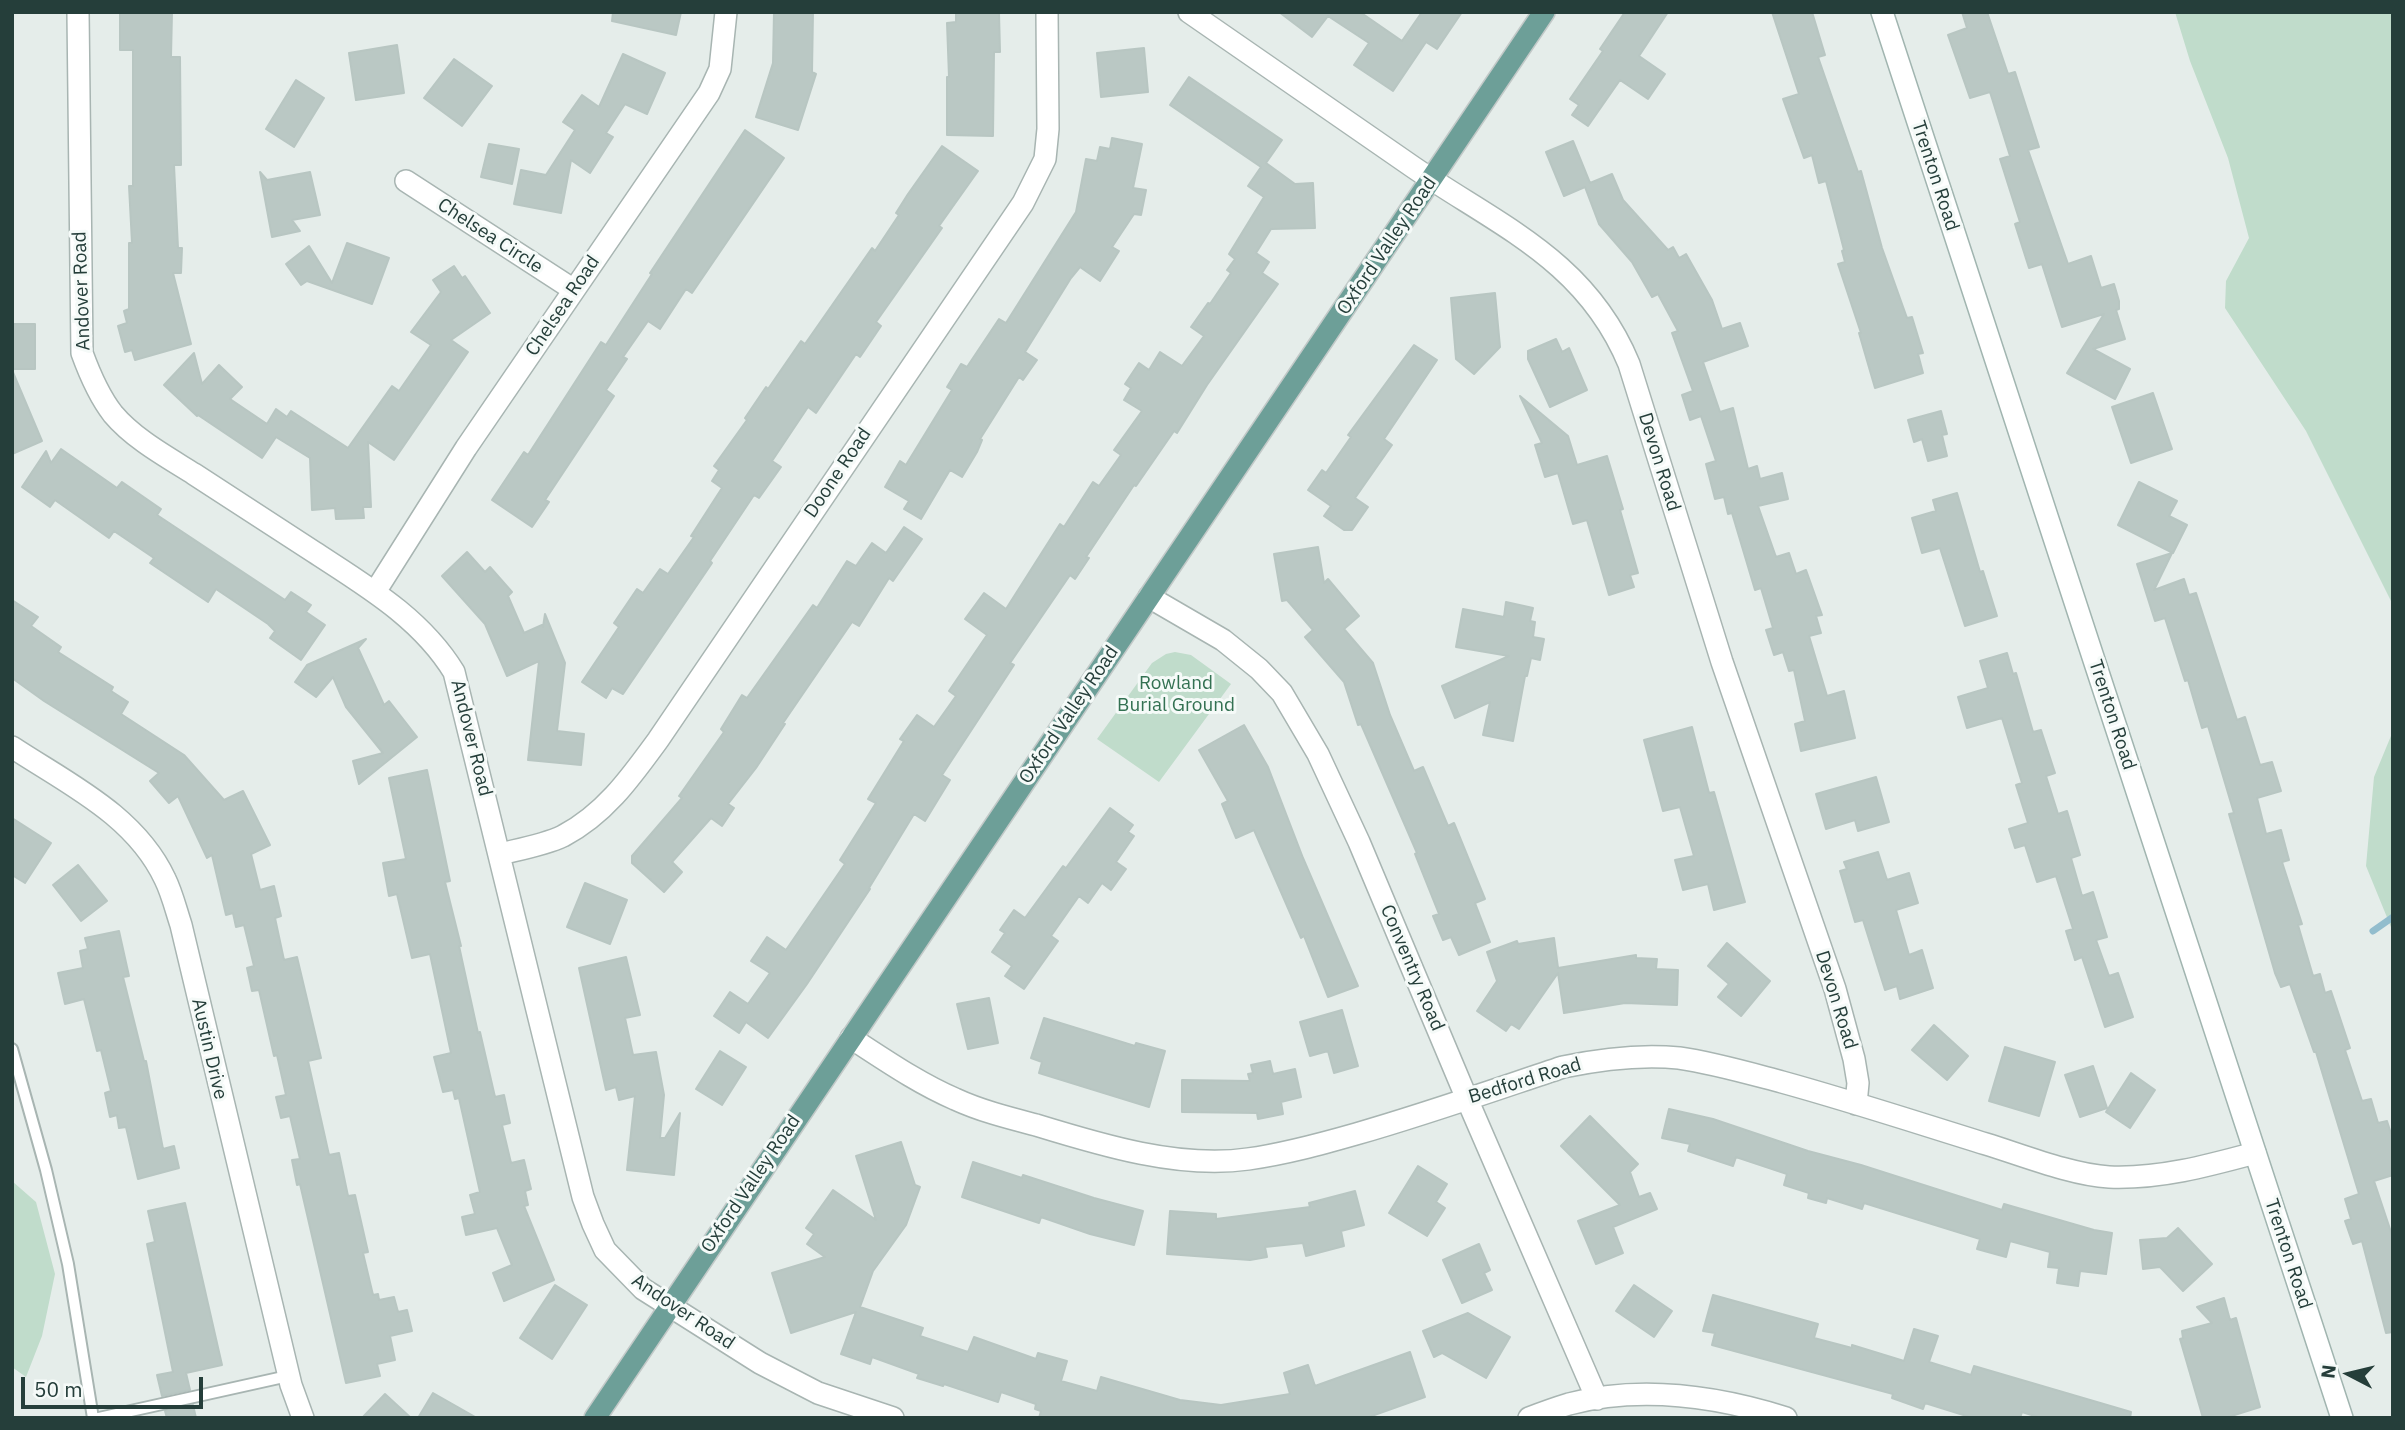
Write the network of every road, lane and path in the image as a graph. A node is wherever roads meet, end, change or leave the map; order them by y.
1 (78, 12) edge
2 (726, 12) edge
3 (1047, 12) edge
4 (1189, 12) edge
5 (1544, 12) edge
6 (1882, 12) edge
7 (1432, 180) junction
8 (406, 181) dead end
9 (574, 290) junction
10 (375, 592) junction
11 (1149, 597) junction
12 (12, 747) edge
13 (500, 854) junction
14 (850, 1038) junction
15 (12, 1049) edge
16 (1467, 1099) junction
17 (1856, 1104) junction
18 (2255, 1153) junction
19 (670, 1306) junction
20 (288, 1376) junction
21 (1597, 1399) junction
22 (93, 1418) edge
23 (99, 1418) edge
24 (303, 1418) edge
25 (595, 1418) edge
26 (893, 1418) edge
27 (1529, 1418) edge
28 (1786, 1418) edge
29 (2342, 1418) edge

1 - 10 street, Andover Road
2 - 9 street, Chelsea Road
3 - 13 street, Doone Road
4 - 7 street, Devon Road
5 - 7 main road, Oxford Valley Road
6 - 18 street, Trenton Road
7 - 11 main road, Oxford Valley Road
7 - 17 street, Devon Road
8 - 9 street, Chelsea Circle
9 - 10 street, Chelsea Road
10 - 13 street, Andover Road
11 - 14 main road, Oxford Valley Road
11 - 16 street, Conventry Road
12 - 20 street, Austin Drive
13 - 19 street, Andover Road
14 - 16 street, Bedford Road
14 - 19 main road, Oxford Valley Road
15 - 22 lane
16 - 17 street, Bedford Road
16 - 21 street, Conventry Road
17 - 18 street, Bedford Road
18 - 29 street, Trenton Road
19 - 25 main road, Oxford Valley Road
19 - 26 street, Andover Road
20 - 23 lane
20 - 24 street, Austin Drive
21 - 27 street
21 - 28 street

